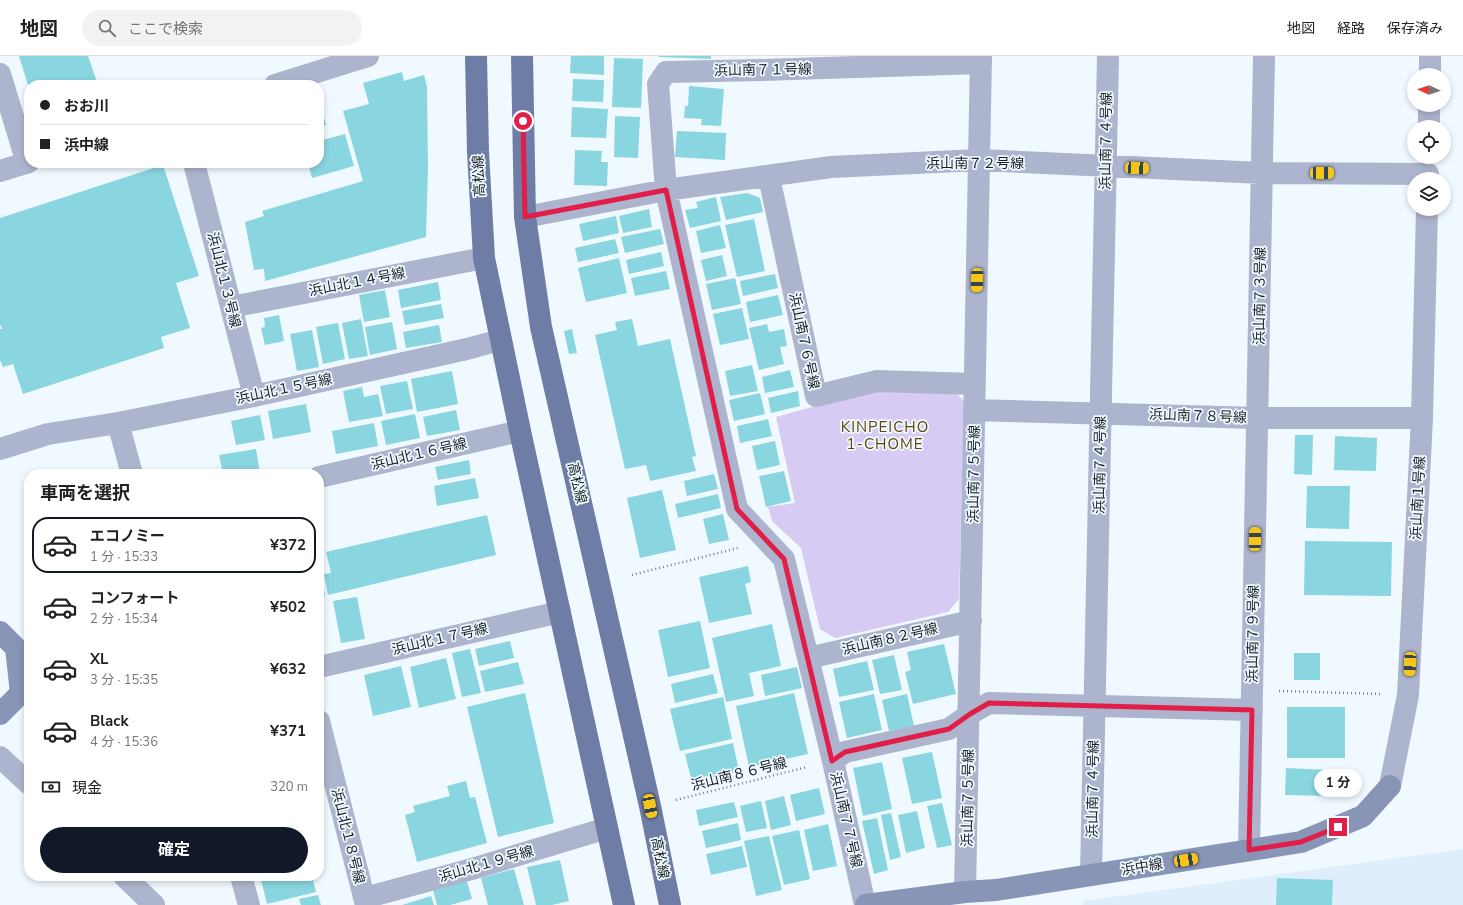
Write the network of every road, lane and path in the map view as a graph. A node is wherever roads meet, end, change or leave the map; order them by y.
1 (368, 56) edge
2 (476, 56) edge
3 (522, 56) edge
4 (1108, 56) edge
5 (1264, 56) edge
6 (1430, 56) edge
7 (981, 60) edge
8 (762, 63) edge
9 (1430, 68) edge
10 (0, 74) edge
11 (291, 80) edge
12 (24, 149) edge
13 (979, 160) junction
14 (24, 163) edge
15 (1106, 166) junction
16 (195, 168) edge
17 (1428, 170) edge
18 (0, 172) edge
19 (1262, 173) junction
20 (769, 177) junction
21 (666, 190) junction
22 (1427, 216) edge
23 (525, 217) junction
24 (484, 258) junction
25 (231, 307) junction
26 (500, 340) junction
27 (975, 384) junction
28 (254, 396) junction
29 (975, 410) junction
30 (1101, 413) junction
31 (1257, 418) junction
32 (1422, 418) junction
33 (118, 423) junction
34 (520, 431) junction
35 (0, 449) edge
36 (131, 469) edge
37 (324, 476) edge
38 (768, 541) junction
39 (632, 575) dead end
40 (560, 612) junction
41 (971, 620) junction
42 (0, 632) edge
43 (808, 658) junction
44 (324, 666) edge
45 (24, 688) edge
46 (24, 694) edge
47 (1408, 695) junction
48 (1252, 700) junction
49 (1095, 707) junction
50 (0, 714) edge
51 (970, 714) junction
52 (324, 741) edge
53 (0, 756) edge
54 (832, 761) junction
55 (24, 779) edge
56 (1390, 786) joint
57 (650, 806) junction
58 (607, 828) junction
59 (1249, 850) junction
60 (1091, 875) junction
61 (129, 881) edge
62 (242, 881) edge
63 (965, 892) junction
64 (996, 898) edge
65 (365, 902) edge
66 (154, 905) edge
67 (249, 905) edge
68 (624, 905) edge
69 (670, 905) edge
70 (866, 905) edge

1 - 11 street
2 - 24 main road, 高松線
3 - 23 main road, 高松線
4 - 15 street, 浜山南７４号線
5 - 19 street, 浜山南７３号線
6 - 9 street
7 - 8 street, 浜山南７１号線
7 - 13 street, 浜山南７５号線
8 - 21 street, 浜山南７１号線
10 - 12 street
13 - 15 street, 浜山南７２号線
13 - 20 street, 浜山南７２号線
13 - 27 street, 浜山南７５号線
14 - 18 street
15 - 19 street, 浜山南７２号線
15 - 30 street, 浜山南７４号線
16 - 25 street, 浜山北１３号線
17 - 19 street, 浜山南７２号線
19 - 31 street, 浜山南７３号線
20 - 21 street, 浜山南７２号線
20 - 27 street, 浜山南７６号線
21 - 23 street, 浜山南７２号線
21 - 38 street, 浜山南７７号線
22 - 32 street, 浜山南１号線
23 - 57 main road, 高松線
24 - 25 street, 浜山北１４号線
24 - 26 main road, 高松線
25 - 28 street, 浜山北１３号線
26 - 28 street, 浜山北１５号線
26 - 34 main road, 高松線
27 - 29 street, 浜山南７５号線
28 - 33 street, 浜山北１５号線
29 - 30 street, 浜山南７８号線
29 - 41 street, 浜山南７５号線
30 - 31 street, 浜山南７８号線
30 - 49 street, 浜山南７４号線
31 - 32 street, 浜山南７８号線
31 - 48 street, 浜山南７９号線
32 - 47 street, 浜山南１号線
33 - 35 street, 浜山北１５号線
33 - 36 street
34 - 37 street, 浜山北１６号線
34 - 40 main road, 高松線
38 - 39 path
38 - 43 street, 浜山南７７号線
40 - 44 street, 浜山北１７号線
40 - 58 main road, 高松線
41 - 43 street, 浜山南８２号線
41 - 51 street, 浜山南７５号線
42 - 45 street
43 - 54 street, 浜山南７７号線
46 - 50 street
47 - 48 path
47 - 56 street, 浜山南１号線
48 - 49 street
48 - 59 street, 浜山南７９号線
49 - 51 street
49 - 60 street, 浜山南７４号線
51 - 54 street
51 - 63 street, 浜山南７５号線
52 - 65 street, 浜山北１８号線
53 - 55 street
54 - 57 path, 浜山南８６号線
54 - 70 street, 浜山南７７号線
56 - 59 street, 浜中線
57 - 69 main road, 高松線
58 - 65 street, 浜山北１９号線
58 - 68 main road, 高松線
59 - 60 street, 浜中線
60 - 64 street, 浜中線
61 - 66 street
62 - 67 street
63 - 64 street, 浜中線
63 - 70 street

